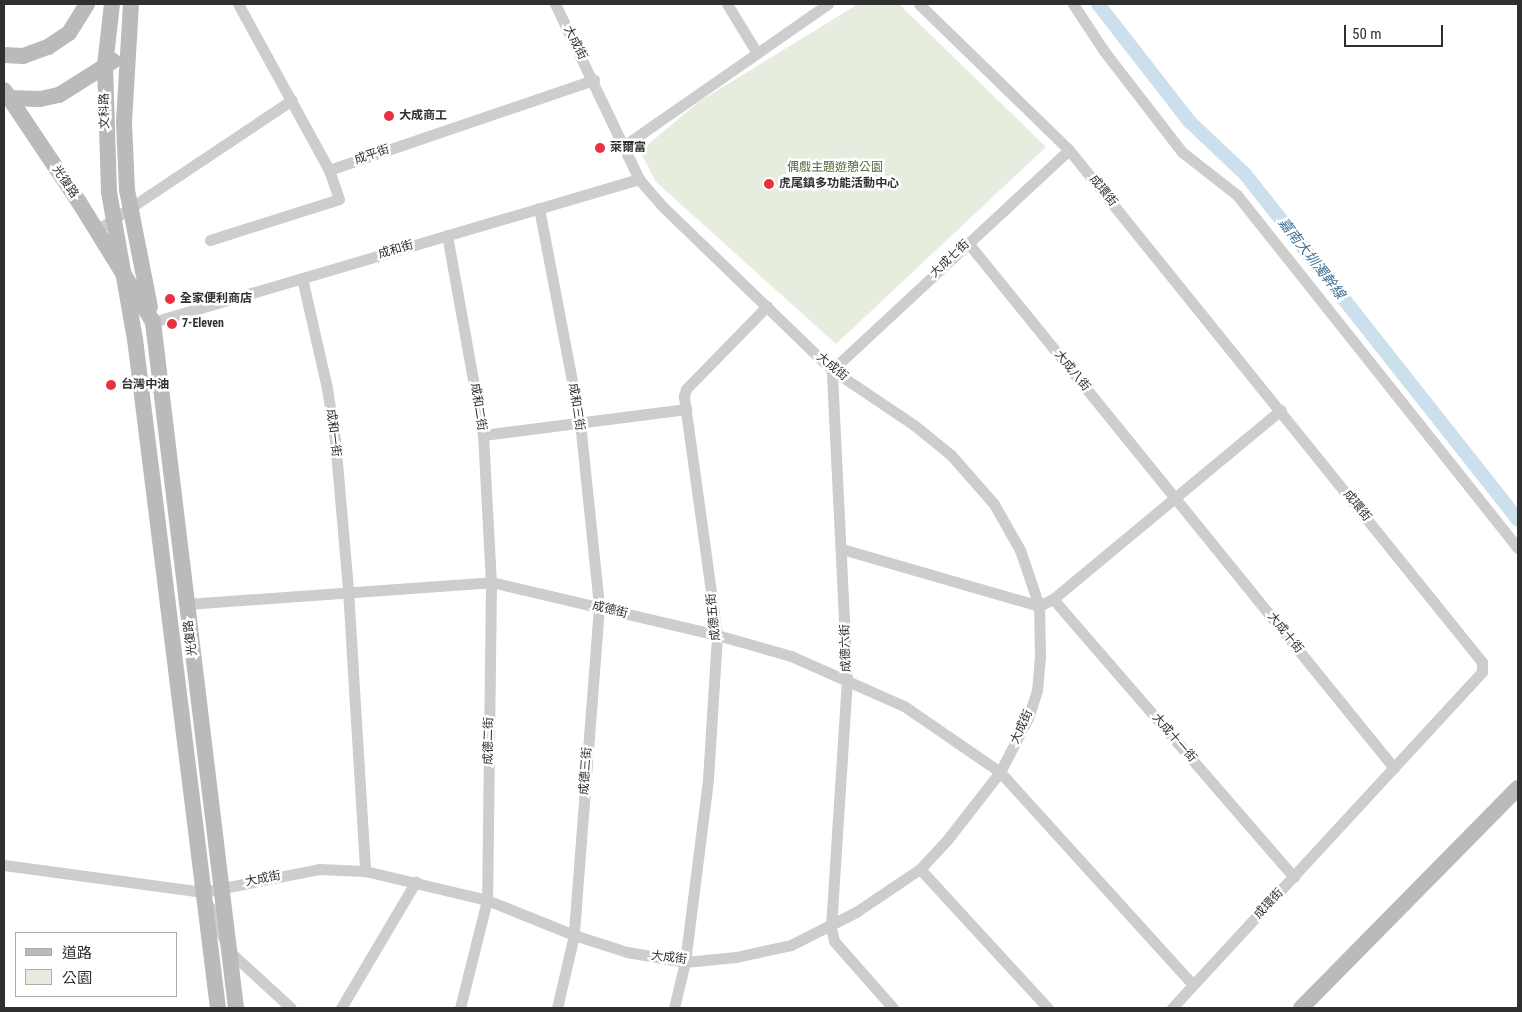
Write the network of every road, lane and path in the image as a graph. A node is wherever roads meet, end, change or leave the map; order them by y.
1 (87, 4) edge
2 (112, 4) edge
3 (131, 4) edge
4 (238, 4) edge
5 (555, 4) edge
6 (727, 4) edge
7 (828, 4) edge
8 (919, 4) edge
9 (1073, 4) edge
10 (126, 53) junction
11 (758, 53) junction
12 (4, 55) edge
13 (105, 65) junction
14 (594, 80) junction
15 (6, 94) edge
16 (292, 100) junction
17 (625, 145) junction
18 (1069, 150) junction
19 (329, 170) junction
20 (639, 179) junction
21 (129, 208) junction
22 (539, 208) junction
23 (114, 218) junction
24 (97, 230) junction
25 (447, 235) junction
26 (210, 240) dead end
27 (968, 243) junction
28 (125, 275) junction
29 (302, 278) junction
30 (767, 306) junction
31 (153, 322) junction
32 (832, 370) junction
33 (686, 409) junction
34 (1281, 410) junction
35 (580, 422) junction
36 (483, 435) junction
37 (1176, 498) junction
38 (1518, 548) edge
39 (842, 549) junction
40 (491, 582) junction
41 (348, 590) junction
42 (1053, 599) junction
43 (187, 604) junction
44 (1039, 606) junction
45 (599, 607) junction
46 (718, 635) junction
47 (848, 681) junction
48 (1394, 768) junction
49 (1000, 772) junction
50 (1518, 788) edge
51 (4, 865) edge
52 (920, 868) junction
53 (365, 871) junction
54 (1294, 877) junction
55 (416, 881) junction
56 (220, 888) junction
57 (203, 892) junction
58 (487, 900) junction
59 (831, 927) junction
60 (574, 936) junction
61 (229, 952) junction
62 (686, 962) junction
63 (1193, 985) junction
64 (218, 1008) edge
65 (236, 1008) edge
66 (291, 1008) edge
67 (341, 1008) edge
68 (460, 1008) edge
69 (556, 1008) edge
70 (674, 1008) edge
71 (893, 1008) edge
72 (1048, 1008) edge
73 (1172, 1008) edge
74 (1302, 1008) edge

1 - 12 main road
2 - 13 main road, 文科路
3 - 10 main road, 文科路
4 - 16 street
5 - 14 street, 大成街
6 - 11 street
7 - 11 street
8 - 18 street, 成環街
9 - 38 street
10 - 13 main road
10 - 21 main road, 文科路
11 - 17 street
13 - 15 main road
13 - 23 main road, 文科路
14 - 17 street, 大成街
14 - 19 street, 成平街
15 - 24 main road, 光復路
16 - 19 street
16 - 21 street
17 - 20 street, 大成街
18 - 27 street, 大成七街
18 - 34 street, 成環街
19 - 26 street
20 - 22 street, 成和街
20 - 30 street, 大成街
21 - 23 street
21 - 31 main road, 文科路
22 - 25 street, 成和街
22 - 35 street, 成和三街
23 - 24 street
23 - 28 main road, 文科路
24 - 28 main road, 光復路
25 - 29 street, 成和街
25 - 36 street, 成和二街
27 - 32 street, 大成七街
27 - 37 street, 大成八街
28 - 31 main road, 光復路
28 - 57 main road, 光復路
29 - 31 street, 成和街
29 - 41 street, 成和一街
30 - 32 street, 大成街
30 - 33 street, 成德五街
31 - 43 main road, 光復路
32 - 39 street, 成德六街
32 - 44 street, 大成街
33 - 35 street
33 - 46 street, 成德五街
34 - 37 street
34 - 48 street, 成環街
35 - 36 street
35 - 45 street, 成和三街
36 - 40 street, 成和二街
37 - 42 street
37 - 48 street, 大成十街
39 - 44 street
39 - 47 street, 成德六街
40 - 41 street, 成德街
40 - 45 street, 成德街
40 - 58 street, 成德二街
41 - 43 street, 成德街
41 - 53 street, 成和一街
42 - 44 street
42 - 54 street, 大成十一街
43 - 56 main road, 光復路
44 - 49 street, 大成街
45 - 46 street, 成德街
45 - 60 street, 成德三街
46 - 47 street, 成德街
46 - 62 street, 成德五街
47 - 49 street, 成德街
47 - 59 street, 成德六街
48 - 54 street, 成環街
49 - 52 street, 大成街
49 - 63 street, 成德街
50 - 74 main road
51 - 57 street
52 - 59 street, 大成街
52 - 72 street
53 - 55 street, 大成街
53 - 56 street, 大成街
54 - 63 street, 成環街
55 - 58 street, 大成街
55 - 67 street
56 - 57 street, 大成街
56 - 61 main road, 光復路
57 - 61 street
57 - 64 main road, 光復路
58 - 60 street, 大成街
58 - 68 street, 成德二街
59 - 62 street, 大成街
59 - 71 street
60 - 62 street, 大成街
60 - 69 street, 成德三街
61 - 65 main road, 光復路
61 - 66 street
62 - 70 street, 成德五街
63 - 73 street, 成環街

